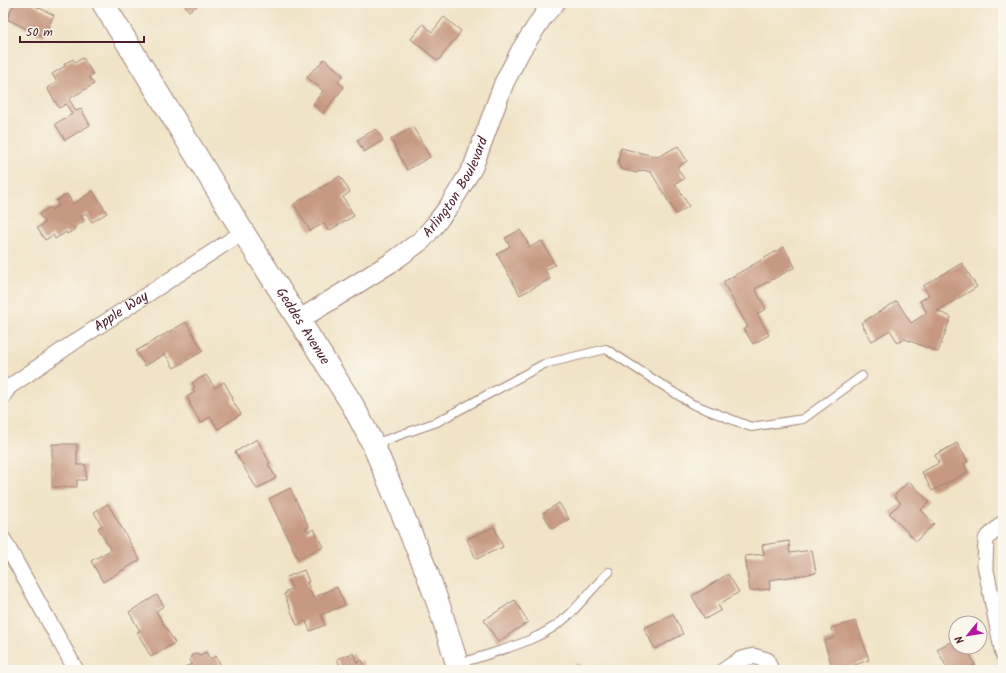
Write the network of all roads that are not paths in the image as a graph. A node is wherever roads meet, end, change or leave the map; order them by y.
1 (103, 3) edge
2 (555, 3) edge
3 (243, 232) junction
4 (299, 320) junction
5 (862, 376) dead end
6 (3, 396) edge
7 (373, 444) junction
8 (1003, 523) edge
9 (3, 539) edge
10 (609, 572) dead end
11 (1003, 654) edge
12 (458, 667) edge
13 (76, 670) edge
14 (724, 670) edge
15 (771, 670) edge

1 - 3 main road, Geddes Avenue
2 - 4 street, Arlington Boulevard
3 - 4 main road, Geddes Avenue
3 - 6 street, Apple Way
4 - 7 main road, Geddes Avenue
5 - 7 lane
7 - 12 main road, Geddes Avenue
8 - 11 street
9 - 13 street
10 - 12 lane
14 - 15 street

